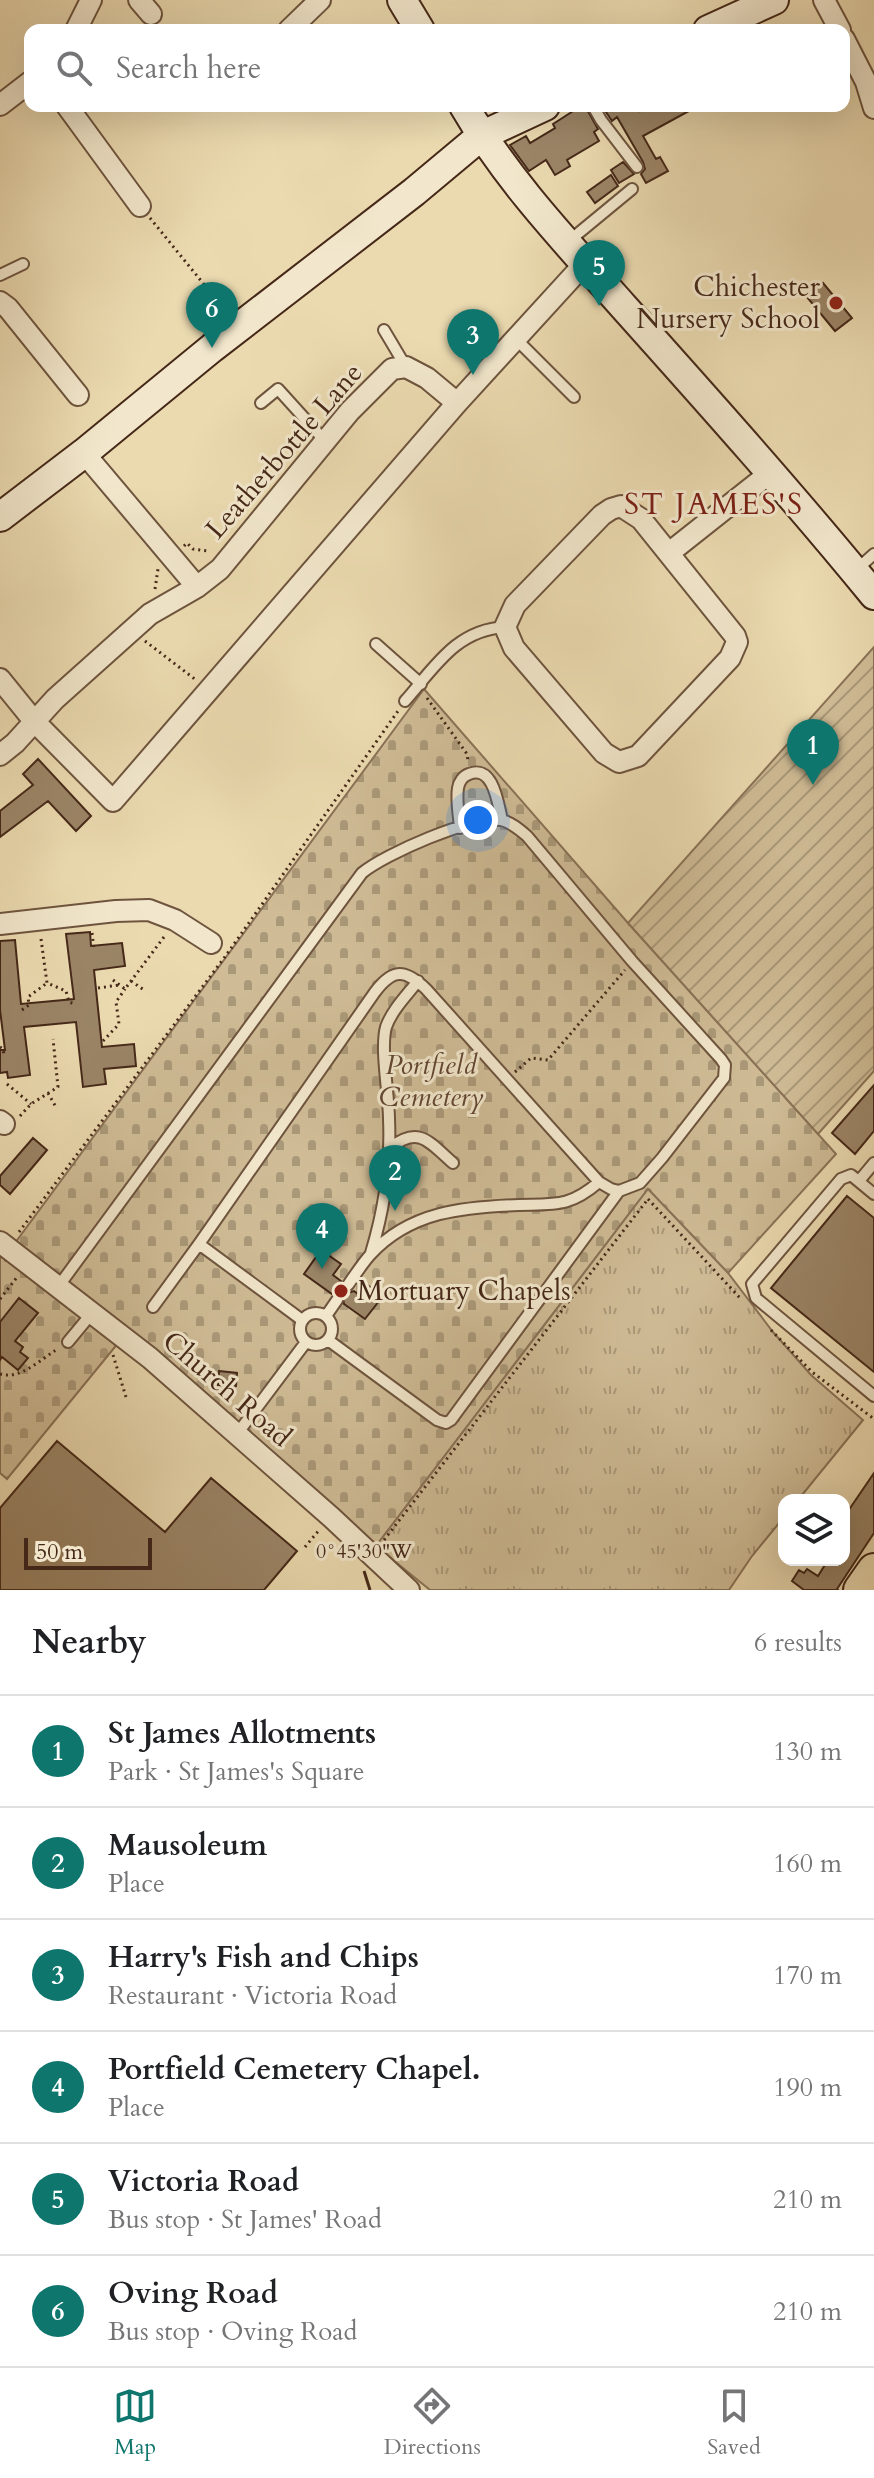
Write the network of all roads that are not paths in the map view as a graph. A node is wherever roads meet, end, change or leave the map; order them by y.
1 (91, 0) edge
2 (320, 0) edge
3 (402, 0) edge
4 (774, 0) edge
5 (824, 0) edge
6 (79, 24) edge
7 (295, 24) edge
8 (416, 24) edge
9 (721, 24) edge
10 (837, 24) edge
11 (850, 51) edge
12 (24, 87) edge
13 (0, 105) edge
14 (874, 108) edge
15 (71, 112) edge
16 (467, 112) edge
17 (532, 112) edge
18 (596, 112) edge
19 (481, 136) junction
20 (637, 167) dead end
21 (632, 189) dead end
22 (140, 206) road end
23 (576, 253) junction
24 (23, 264) dead end
25 (0, 275) edge
26 (0, 302) edge
27 (384, 330) dead end
28 (516, 339) junction
29 (406, 367) junction
30 (78, 395) dead end
31 (574, 397) dead end
32 (261, 403) dead end
33 (457, 403) junction
34 (325, 441) junction
35 (84, 453) junction
36 (770, 473) junction
37 (0, 517) edge
38 (669, 553) junction
39 (864, 563) edge
40 (197, 587) junction
41 (874, 595) edge
42 (505, 627) junction
43 (376, 644) dead end
44 (0, 679) edge
45 (420, 685) junction
46 (405, 701) road end
47 (34, 721) junction
48 (0, 755) edge
49 (502, 820) junction
50 (460, 828) junction
51 (0, 924) edge
52 (211, 943) dead end
53 (418, 981) junction
54 (390, 1148) junction
55 (453, 1163) dead end
56 (874, 1163) edge
57 (859, 1181) junction
58 (599, 1182) junction
59 (619, 1191) junction
60 (874, 1194) edge
61 (199, 1244) junction
62 (3, 1245) edge
63 (370, 1255) junction
64 (348, 1285) dead end
65 (58, 1287) junction
66 (337, 1300) dead end
67 (153, 1307) dead end
68 (326, 1316) junction
69 (97, 1318) junction
70 (302, 1320) junction
71 (328, 1340) junction
72 (68, 1342) road end
73 (306, 1342) junction
74 (874, 1396) edge
75 (237, 1434) junction
76 (874, 1570) edge
77 (409, 1590) edge
78 (860, 1590) edge

1 - 6 street
2 - 7 street
3 - 8 main road
4 - 9 main road
5 - 10 street
11 - 14 street
12 - 13 street
15 - 22 street
16 - 19 main road
17 - 19 main road
18 - 20 lane
19 - 23 main road
19 - 35 main road
21 - 23 lane
23 - 28 street
23 - 36 main road
24 - 25 lane
26 - 30 street
27 - 29 lane
28 - 31 lane
28 - 33 street
29 - 33 street, Leatherbottle Lane
29 - 34 street, Leatherbottle Lane
32 - 34 lane
33 - 47 street
34 - 40 street, Leatherbottle Lane
35 - 37 main road
35 - 40 street, Leatherbottle Lane
36 - 38 street
36 - 39 main road
38 - 42 street
38 - 42 street
39 - 41 main road
40 - 47 street, Leatherbottle Lane
42 - 45 lane
43 - 45 lane
44 - 47 street
45 - 46 lane
47 - 48 street, Leatherbottle Lane
49 - 50 lane
49 - 50 lane
49 - 59 lane
50 - 65 lane
51 - 52 street
53 - 54 lane
53 - 58 lane
53 - 61 lane
54 - 55 lane
54 - 63 lane
56 - 57 lane
57 - 60 lane
57 - 74 lane
58 - 59 lane
58 - 63 lane
59 - 71 lane
61 - 67 lane
61 - 70 lane
62 - 65 street, Church Road
63 - 64 lane
65 - 69 street, Church Road
66 - 68 lane
68 - 70 lane
68 - 71 lane
69 - 72 lane
69 - 75 street, Church Road
70 - 73 lane
71 - 73 lane
73 - 75 lane
75 - 77 street, Church Road
76 - 78 main road

